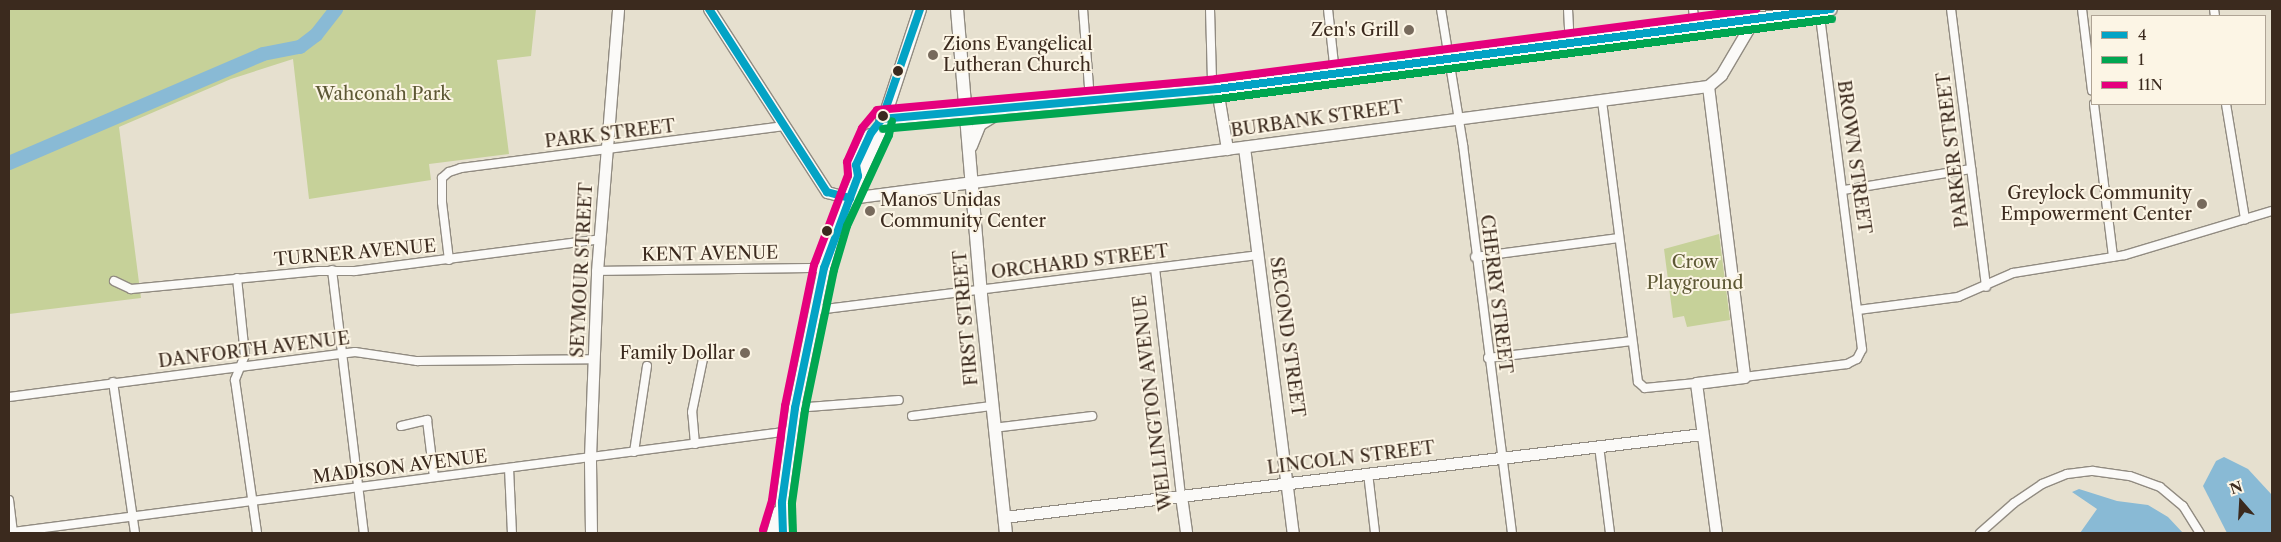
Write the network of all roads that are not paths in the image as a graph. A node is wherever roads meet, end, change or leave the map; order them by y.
1 (618, 9) edge
2 (709, 9) edge
3 (920, 9) edge
4 (957, 9) edge
5 (1083, 9) edge
6 (1210, 9) edge
7 (1328, 9) edge
8 (1442, 9) edge
9 (1568, 9) edge
10 (1693, 9) edge
11 (1823, 9) edge
12 (1951, 9) edge
13 (2082, 9) edge
14 (1754, 19) junction
15 (1695, 26) junction
16 (1570, 42) junction
17 (1448, 60) junction
18 (1336, 73) junction
19 (2091, 82) edge
20 (1708, 86) junction
21 (1217, 89) junction
22 (1090, 100) junction
23 (1602, 100) junction
24 (2094, 105) edge
25 (2226, 105) edge
26 (1012, 108) junction
27 (966, 113) junction
28 (1458, 118) junction
29 (882, 119) junction
30 (784, 126) junction
31 (1244, 146) junction
32 (1227, 148) junction
33 (606, 150) junction
34 (969, 151) junction
35 (1971, 170) junction
36 (972, 182) junction
37 (1844, 190) junction
38 (850, 198) junction
39 (2272, 211) edge
40 (2245, 219) junction
41 (1619, 238) junction
42 (600, 239) junction
43 (1258, 255) junction
44 (1475, 257) junction
45 (2113, 257) junction
46 (449, 260) junction
47 (824, 268) junction
48 (1155, 268) junction
49 (332, 270) junction
50 (598, 271) junction
51 (236, 278) junction
52 (114, 281) dead end
53 (1986, 286) junction
54 (980, 290) junction
55 (817, 310) junction
56 (1858, 310) junction
57 (1632, 342) junction
58 (341, 353) junction
59 (1488, 358) junction
60 (594, 359) junction
61 (702, 360) dead end
62 (647, 366) dead end
63 (238, 367) junction
64 (1744, 377) junction
65 (113, 382) junction
66 (1696, 383) junction
67 (9, 397) edge
68 (899, 400) dead end
69 (991, 406) junction
70 (794, 408) junction
71 (912, 416) dead end
72 (1092, 416) dead end
73 (401, 426) dead end
74 (993, 428) junction
75 (792, 431) junction
76 (1702, 434) junction
77 (695, 444) junction
78 (1599, 446) junction
79 (634, 452) junction
80 (590, 457) junction
81 (1502, 458) junction
82 (509, 468) junction
83 (1368, 473) junction
84 (434, 477) junction
85 (1286, 483) junction
86 (359, 486) junction
87 (1181, 496) junction
88 (9, 500) edge
89 (253, 500) junction
90 (782, 502) junction
91 (133, 515) junction
92 (1004, 517) junction
93 (13, 532) edge
94 (134, 533) edge
95 (257, 533) edge
96 (364, 533) edge
97 (512, 533) edge
98 (591, 533) edge
99 (773, 533) edge
100 (783, 533) edge
101 (1006, 533) edge
102 (1186, 533) edge
103 (1293, 533) edge
104 (1375, 533) edge
105 (1512, 533) edge
106 (1610, 533) edge
107 (1716, 533) edge
108 (1980, 533) edge
109 (2200, 533) edge

1 - 33 street, SEYMOUR STREET
2 - 30 street
3 - 29 main road
4 - 27 main road, FIRST STREET
5 - 22 street
6 - 21 street
7 - 18 street
8 - 17 street, CHERRY STREET
9 - 16 street
10 - 15 street
11 - 14 main road
11 - 37 street, BROWN STREET
12 - 35 street, PARKER STREET
13 - 19 street
14 - 15 main road
14 - 20 street
15 - 16 main road
16 - 17 main road
17 - 18 main road
17 - 28 street, CHERRY STREET
18 - 21 main road
20 - 23 street, BURBANK STREET
20 - 64 street
21 - 22 main road
21 - 32 street
22 - 26 main road
23 - 28 street, BURBANK STREET
23 - 41 street
24 - 45 street
25 - 40 street
26 - 27 main road
26 - 34 main road
27 - 29 main road
27 - 34 main road, FIRST STREET
28 - 31 street, BURBANK STREET
28 - 44 street, CHERRY STREET
29 - 38 main road
30 - 33 street, PARK STREET
30 - 38 street
31 - 32 street, BURBANK STREET
31 - 43 street, SECOND STREET
32 - 36 street, BURBANK STREET
33 - 42 street, SEYMOUR STREET
33 - 46 street, PARK STREET
34 - 36 main road, FIRST STREET
35 - 37 street
35 - 53 street, PARKER STREET
36 - 38 street, BURBANK STREET
36 - 54 main road, FIRST STREET
37 - 56 street, BROWN STREET
38 - 47 main road
39 - 40 street
40 - 45 street
41 - 44 street
41 - 57 street
42 - 46 street, TURNER AVENUE
42 - 50 street, SEYMOUR STREET
43 - 48 street, ORCHARD STREET
43 - 85 street, SECOND STREET
44 - 59 street, CHERRY STREET
45 - 53 street
46 - 49 street, TURNER AVENUE
47 - 50 street, KENT AVENUE
47 - 55 main road
48 - 54 street, ORCHARD STREET
48 - 87 street, WELLINGTON AVENUE
49 - 51 street, TURNER AVENUE
49 - 58 street
50 - 60 street, SEYMOUR STREET
51 - 52 street, TURNER AVENUE
51 - 63 street
53 - 56 street
54 - 55 street, ORCHARD STREET
54 - 69 main road, FIRST STREET
55 - 70 main road
56 - 64 street, BROWN STREET
57 - 59 street
57 - 66 street
58 - 60 street, DANFORTH AVENUE
58 - 63 street, DANFORTH AVENUE
58 - 86 street
59 - 81 street, CHERRY STREET
60 - 80 street, SEYMOUR STREET
61 - 77 street
62 - 79 street
63 - 65 street, DANFORTH AVENUE
63 - 89 street
64 - 66 street
65 - 67 street, DANFORTH AVENUE
65 - 91 street
66 - 76 street
68 - 70 street
69 - 71 street
69 - 74 main road, FIRST STREET
70 - 75 main road
72 - 74 street
73 - 84 street
74 - 92 main road, FIRST STREET
75 - 77 street, MADISON AVENUE
75 - 90 main road
76 - 78 street, LINCOLN STREET
76 - 107 street
77 - 79 street, MADISON AVENUE
78 - 81 street, LINCOLN STREET
78 - 106 street
79 - 80 street, MADISON AVENUE
80 - 82 street, MADISON AVENUE
80 - 98 street, SEYMOUR STREET
81 - 83 street, LINCOLN STREET
81 - 105 street, CHERRY STREET
82 - 84 street, MADISON AVENUE
82 - 97 street
83 - 85 street, LINCOLN STREET
83 - 104 street
84 - 86 street, MADISON AVENUE
85 - 87 street, LINCOLN STREET
85 - 103 street, SECOND STREET
86 - 89 street, MADISON AVENUE
86 - 96 street
87 - 92 street, LINCOLN STREET
87 - 102 street, WELLINGTON AVENUE
88 - 93 street
89 - 91 street, MADISON AVENUE
89 - 95 street
90 - 99 main road
90 - 100 main road
91 - 93 street, MADISON AVENUE
91 - 94 street
92 - 101 main road, FIRST STREET
108 - 109 street

